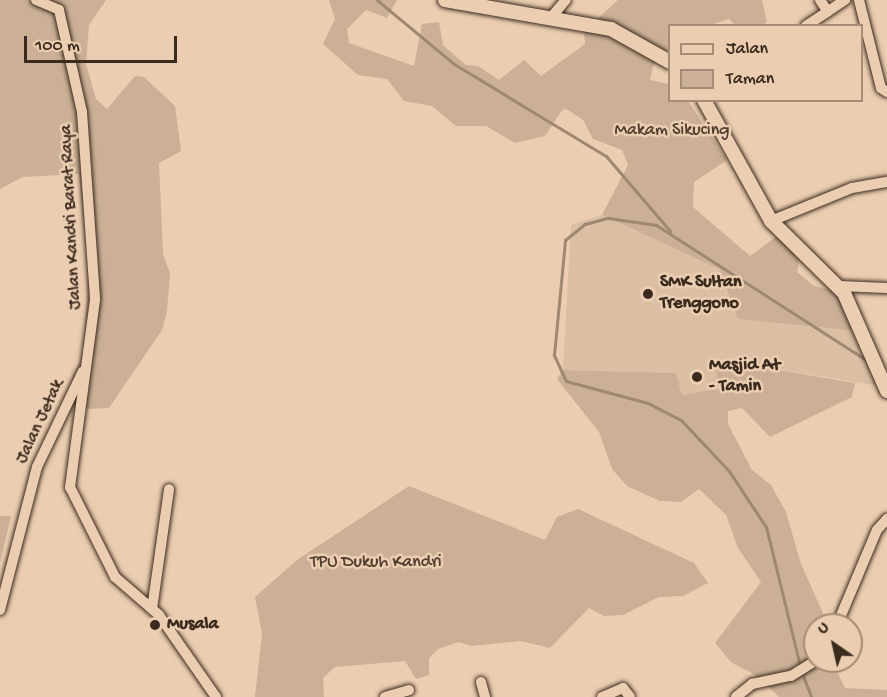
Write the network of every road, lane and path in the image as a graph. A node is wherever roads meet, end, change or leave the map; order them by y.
1 (36, 0) edge
2 (445, 0) edge
3 (566, 0) edge
4 (820, 0) edge
5 (845, 0) edge
6 (860, 0) edge
7 (60, 5) edge
8 (828, 12) junction
9 (549, 20) junction
10 (809, 24) edge
11 (668, 61) edge
12 (887, 92) edge
13 (705, 102) edge
14 (887, 182) edge
15 (771, 221) junction
16 (839, 286) junction
17 (887, 288) edge
18 (90, 354) junction
19 (887, 391) edge
20 (169, 489) dead end
21 (887, 519) edge
22 (152, 609) junction
23 (0, 610) edge
24 (842, 613) edge
25 (803, 669) edge
26 (481, 682) dead end
27 (410, 690) dead end
28 (216, 697) edge
29 (385, 697) edge
30 (485, 697) edge
31 (602, 697) edge
32 (630, 697) edge
33 (736, 697) edge

1 - 7 street
2 - 9 main road
3 - 9 street
4 - 8 street
5 - 8 street
6 - 12 street
7 - 18 street, Jalan Kandri Barat Raya
8 - 10 street
9 - 11 main road
13 - 15 main road
14 - 15 street
15 - 16 main road
16 - 17 street
16 - 19 main road
18 - 22 street, Jalan Kandri Barat Raya
18 - 23 street, Jalan Jetak
20 - 22 street
21 - 24 street
22 - 28 street, Jalan Kandri Barat Raya
25 - 33 street
26 - 30 street
27 - 29 street
31 - 32 street

